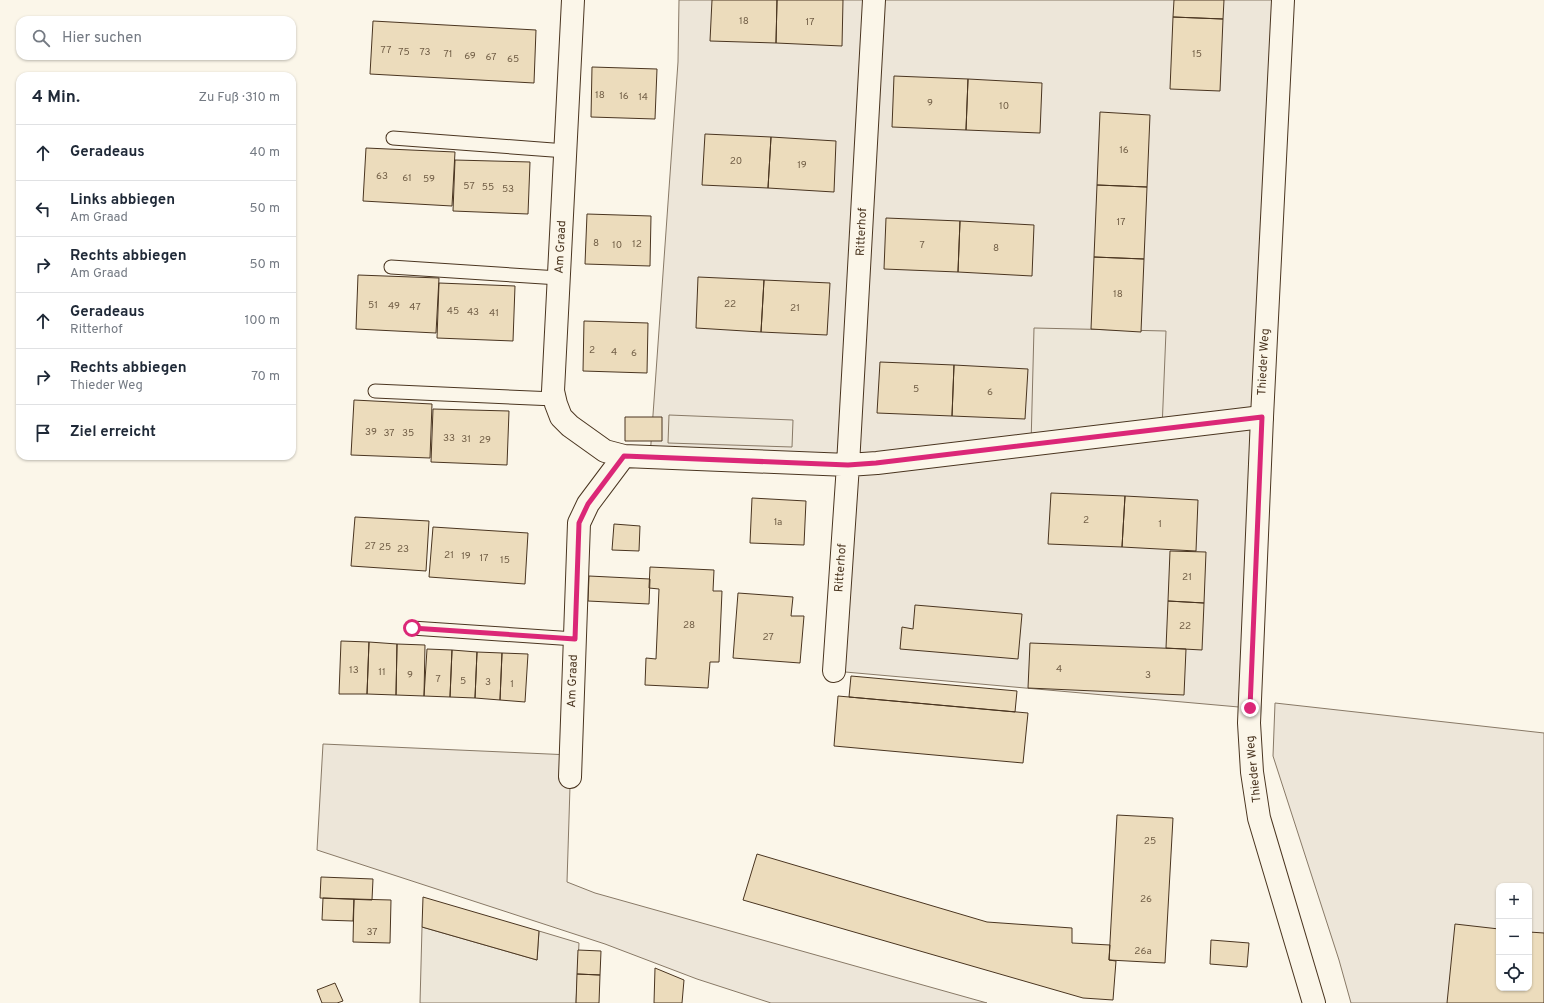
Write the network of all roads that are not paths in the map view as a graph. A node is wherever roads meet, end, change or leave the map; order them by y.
1 (573, 0) edge
2 (874, 0) edge
3 (1283, 0) edge
4 (393, 138) dead end
5 (566, 151) junction
6 (391, 267) dead end
7 (559, 278) junction
8 (375, 392) dead end
9 (555, 399) junction
10 (1262, 417) junction
11 (624, 456) junction
12 (848, 465) junction
13 (412, 628) dead end
14 (575, 639) junction
15 (834, 671) dead end
16 (570, 777) dead end
17 (1314, 1003) edge

1 - 5 street, Am Graad
2 - 12 street, Ritterhof
3 - 10 street, Thieder Weg
4 - 5 lane
5 - 7 street, Am Graad
6 - 7 lane
7 - 9 street, Am Graad
8 - 9 lane
9 - 11 street, Am Graad
10 - 12 street
10 - 17 street, Thieder Weg
11 - 12 street, Am Graad
11 - 14 street, Am Graad
12 - 15 street, Ritterhof
13 - 14 lane
14 - 16 street, Am Graad

